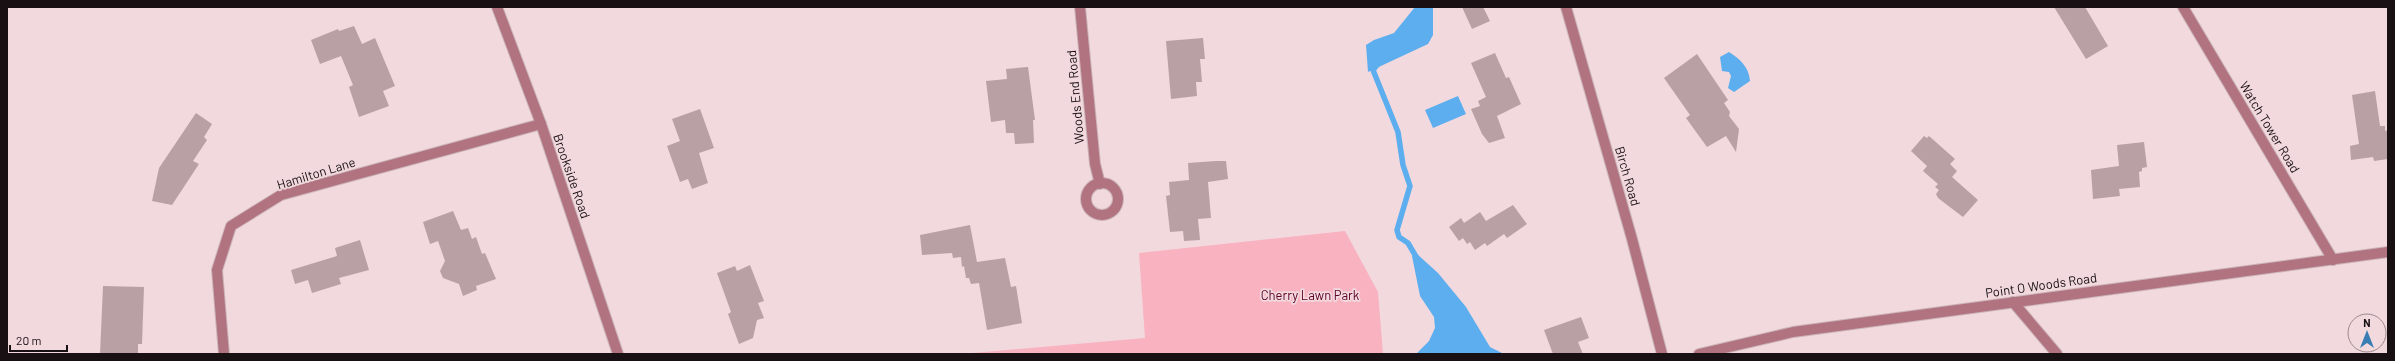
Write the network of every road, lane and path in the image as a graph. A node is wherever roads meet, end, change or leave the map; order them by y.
1 (497, 7) edge
2 (1080, 7) edge
3 (1566, 7) edge
4 (2183, 7) edge
5 (541, 124) junction
6 (1100, 184) dead end
7 (2388, 252) edge
8 (2333, 260) junction
9 (2013, 302) junction
10 (224, 354) edge
11 (618, 354) edge
12 (1662, 354) edge
13 (1699, 354) edge
14 (2057, 354) edge

1 - 5 street, Brookside Road
2 - 6 street, Woods End Road
3 - 12 street, Birch Road
4 - 8 street, Watch Tower Road
5 - 10 street, Hamilton Lane
5 - 11 street, Brookside Road
7 - 8 street, Point O Woods Road
8 - 9 street, Point O Woods Road
9 - 13 street, Point O Woods Road
9 - 14 street

